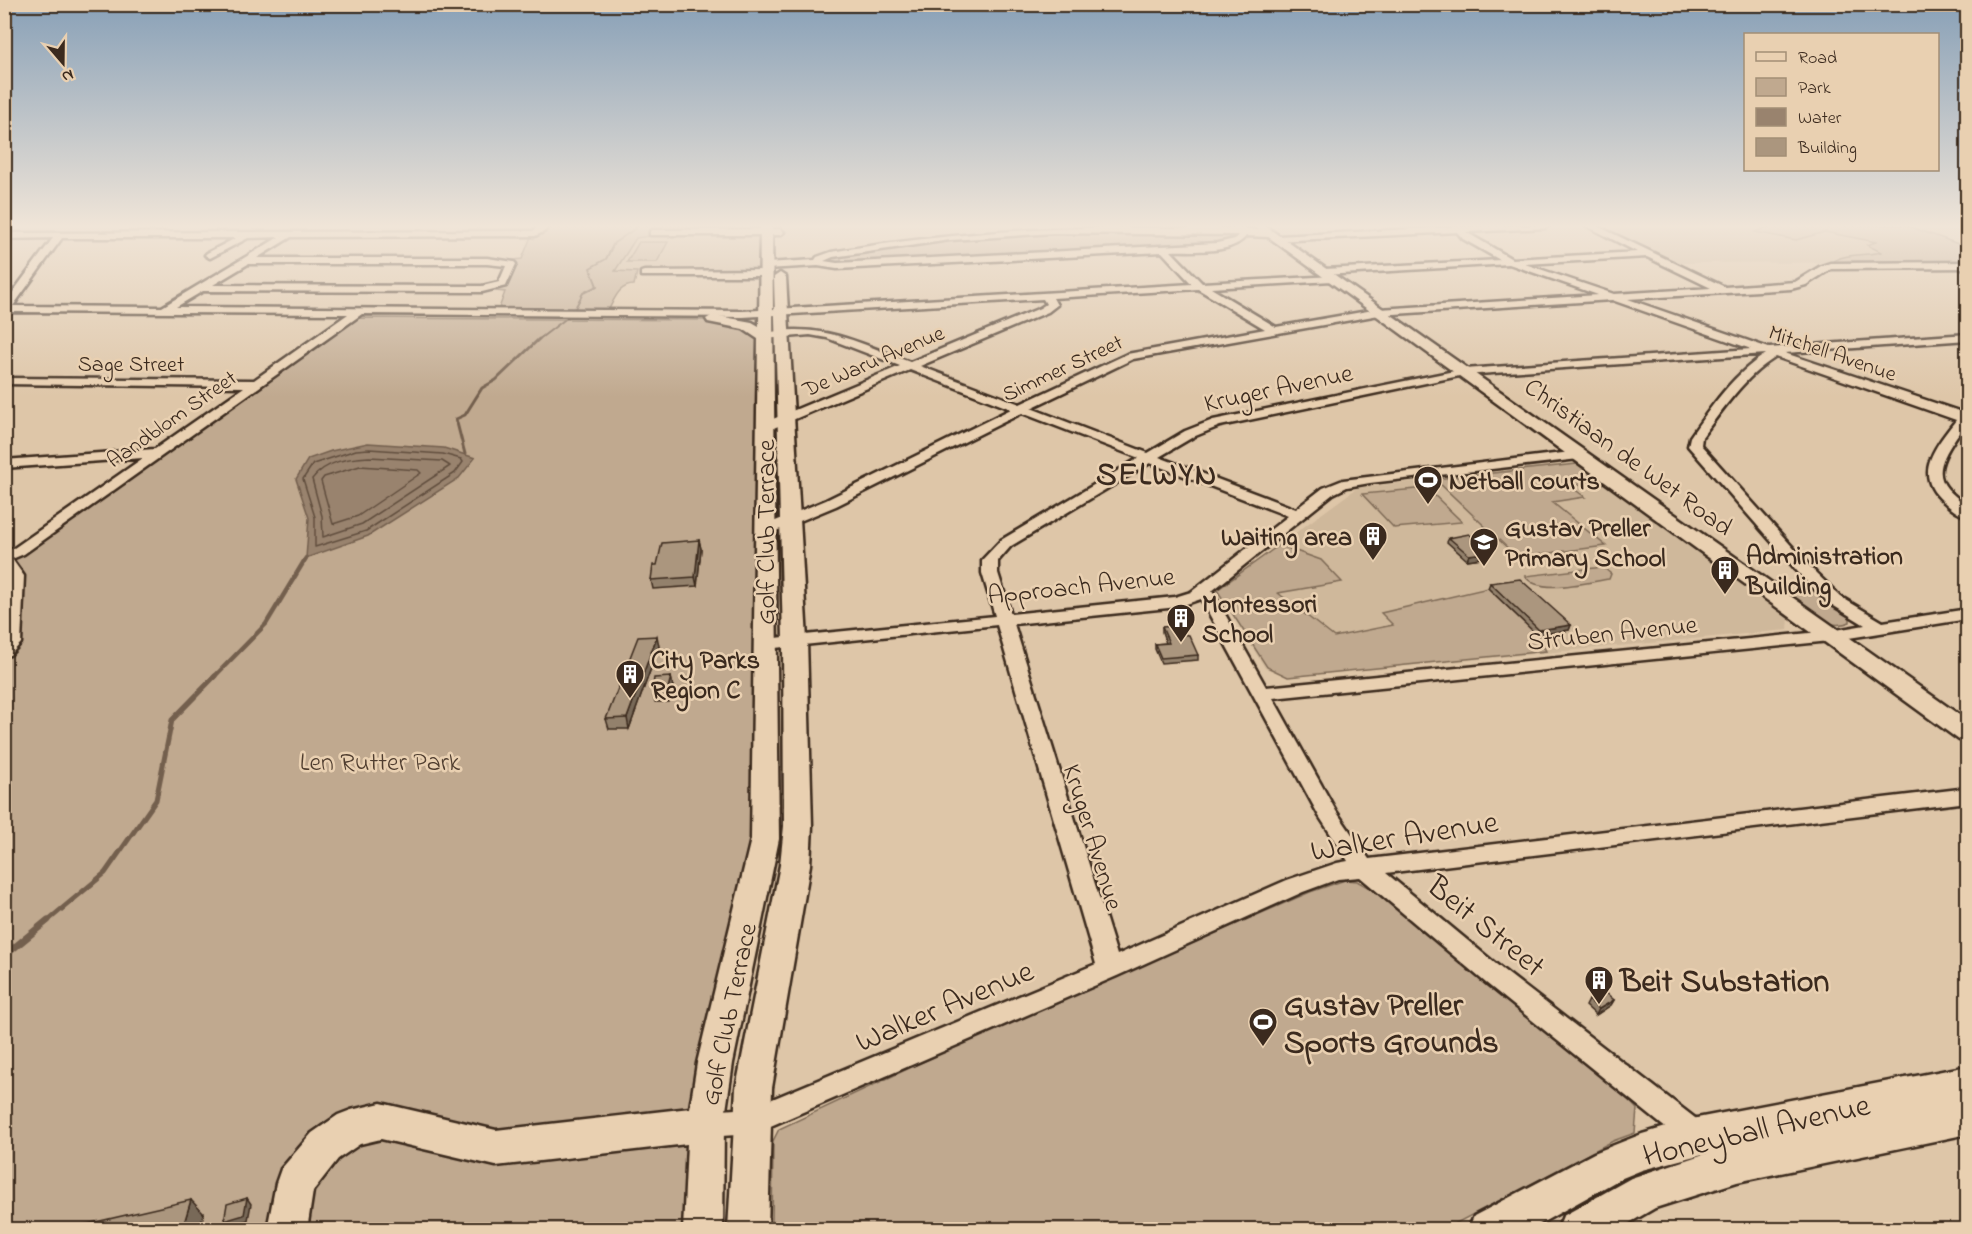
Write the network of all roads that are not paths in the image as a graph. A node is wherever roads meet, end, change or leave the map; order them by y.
1 (26, 283) edge
2 (211, 283) edge
3 (504, 283) edge
4 (768, 283) edge
5 (777, 283) edge
6 (1197, 283) edge
7 (1240, 283) edge
8 (1338, 283) edge
9 (1570, 283) edge
10 (1707, 283) edge
11 (1805, 283) edge
12 (1200, 286) junction
13 (202, 288) junction
14 (1724, 291) junction
15 (1047, 296) junction
16 (1614, 298) junction
17 (5, 311) edge
18 (1379, 312) junction
19 (160, 313) junction
20 (356, 314) junction
21 (578, 315) junction
22 (713, 319) joint
23 (774, 322) junction
24 (1274, 330) junction
25 (1968, 337) edge
26 (1773, 352) junction
27 (911, 367) junction
28 (1464, 372) junction
29 (4, 381) edge
30 (257, 384) junction
31 (1023, 408) junction
32 (1966, 419) edge
33 (776, 423) junction
34 (158, 453) junction
35 (1579, 456) junction
36 (1147, 457) junction
37 (4, 464) edge
38 (1968, 513) edge
39 (1298, 515) junction
40 (777, 525) junction
41 (4, 558) edge
42 (1204, 590) junction
43 (1968, 614) edge
44 (1004, 619) junction
45 (1879, 627) junction
46 (1830, 636) junction
47 (795, 640) junction
48 (765, 644) junction
49 (4, 651) edge
50 (1261, 693) junction
51 (1968, 734) edge
52 (1968, 795) edge
53 (1363, 867) junction
54 (1109, 969) junction
55 (1968, 1083) edge
56 (1968, 1116) edge
57 (752, 1121) junction
58 (706, 1124) junction
59 (1697, 1136) junction
60 (1737, 1162) junction
61 (287, 1230) edge
62 (703, 1230) edge
63 (748, 1230) edge
64 (1488, 1230) edge
65 (1577, 1230) edge

1 - 17 street
2 - 13 street
3 - 13 street
4 - 23 street, Golf Club Terrace
5 - 23 street, Golf Club Terrace
6 - 12 street
7 - 12 street
8 - 18 street, Christiaan de Wet Road
9 - 16 street, Mitchell Avenue
10 - 14 street
11 - 14 street, Simmer Street
12 - 15 street
12 - 24 street
13 - 19 street
14 - 16 street, Simmer Street
15 - 23 street
15 - 27 street, De Waru Avenue
16 - 18 street, Simmer Street
16 - 26 street, Mitchell Avenue
17 - 19 street
18 - 24 street, Simmer Street
18 - 28 street, Christiaan de Wet Road
19 - 20 street
20 - 21 street
20 - 30 street, Aandblom Street
21 - 22 street
21 - 23 street
22 - 23 street
23 - 27 street
23 - 33 street, Golf Club Terrace
24 - 31 street, Simmer Street
25 - 26 street, Kruger Avenue
26 - 28 street, Kruger Avenue
26 - 32 street, Mitchell Avenue
26 - 45 street
27 - 31 street
27 - 33 street, De Waru Avenue
28 - 35 street, Christiaan de Wet Road
28 - 36 street, Kruger Avenue
29 - 30 street, Sage Street
30 - 34 street, Aandblom Street
31 - 36 street
31 - 40 street, Simmer Street
32 - 38 street
33 - 40 street, Golf Club Terrace
34 - 37 street
34 - 41 street, Aandblom Street
35 - 39 street, Approach Avenue
35 - 46 street, Christiaan de Wet Road
36 - 39 street
36 - 44 street, Kruger Avenue
39 - 42 street, Approach Avenue
40 - 47 street, Golf Club Terrace
40 - 48 street, Golf Club Terrace
41 - 49 street
42 - 44 street, Approach Avenue
42 - 50 street, Beit Street
43 - 45 street, Struben Avenue
44 - 47 street, Approach Avenue
44 - 54 street, Kruger Avenue
45 - 46 street, Struben Avenue
46 - 50 street, Struben Avenue
46 - 51 street, Christiaan de Wet Road
47 - 48 street, Approach Avenue
47 - 57 street, Golf Club Terrace
48 - 58 street, Golf Club Terrace
50 - 53 street, Beit Street
52 - 53 street, Walker Avenue
53 - 54 street, Walker Avenue
53 - 59 street, Beit Street
54 - 57 street, Walker Avenue
55 - 59 street, Honeyball Avenue
56 - 60 street, Honeyball Avenue
57 - 58 street, Walker Avenue
57 - 63 street, Golf Club Terrace
58 - 61 street
58 - 62 street, Golf Club Terrace
59 - 60 street, Beit Street
59 - 64 street, Honeyball Avenue
60 - 65 street, Honeyball Avenue

